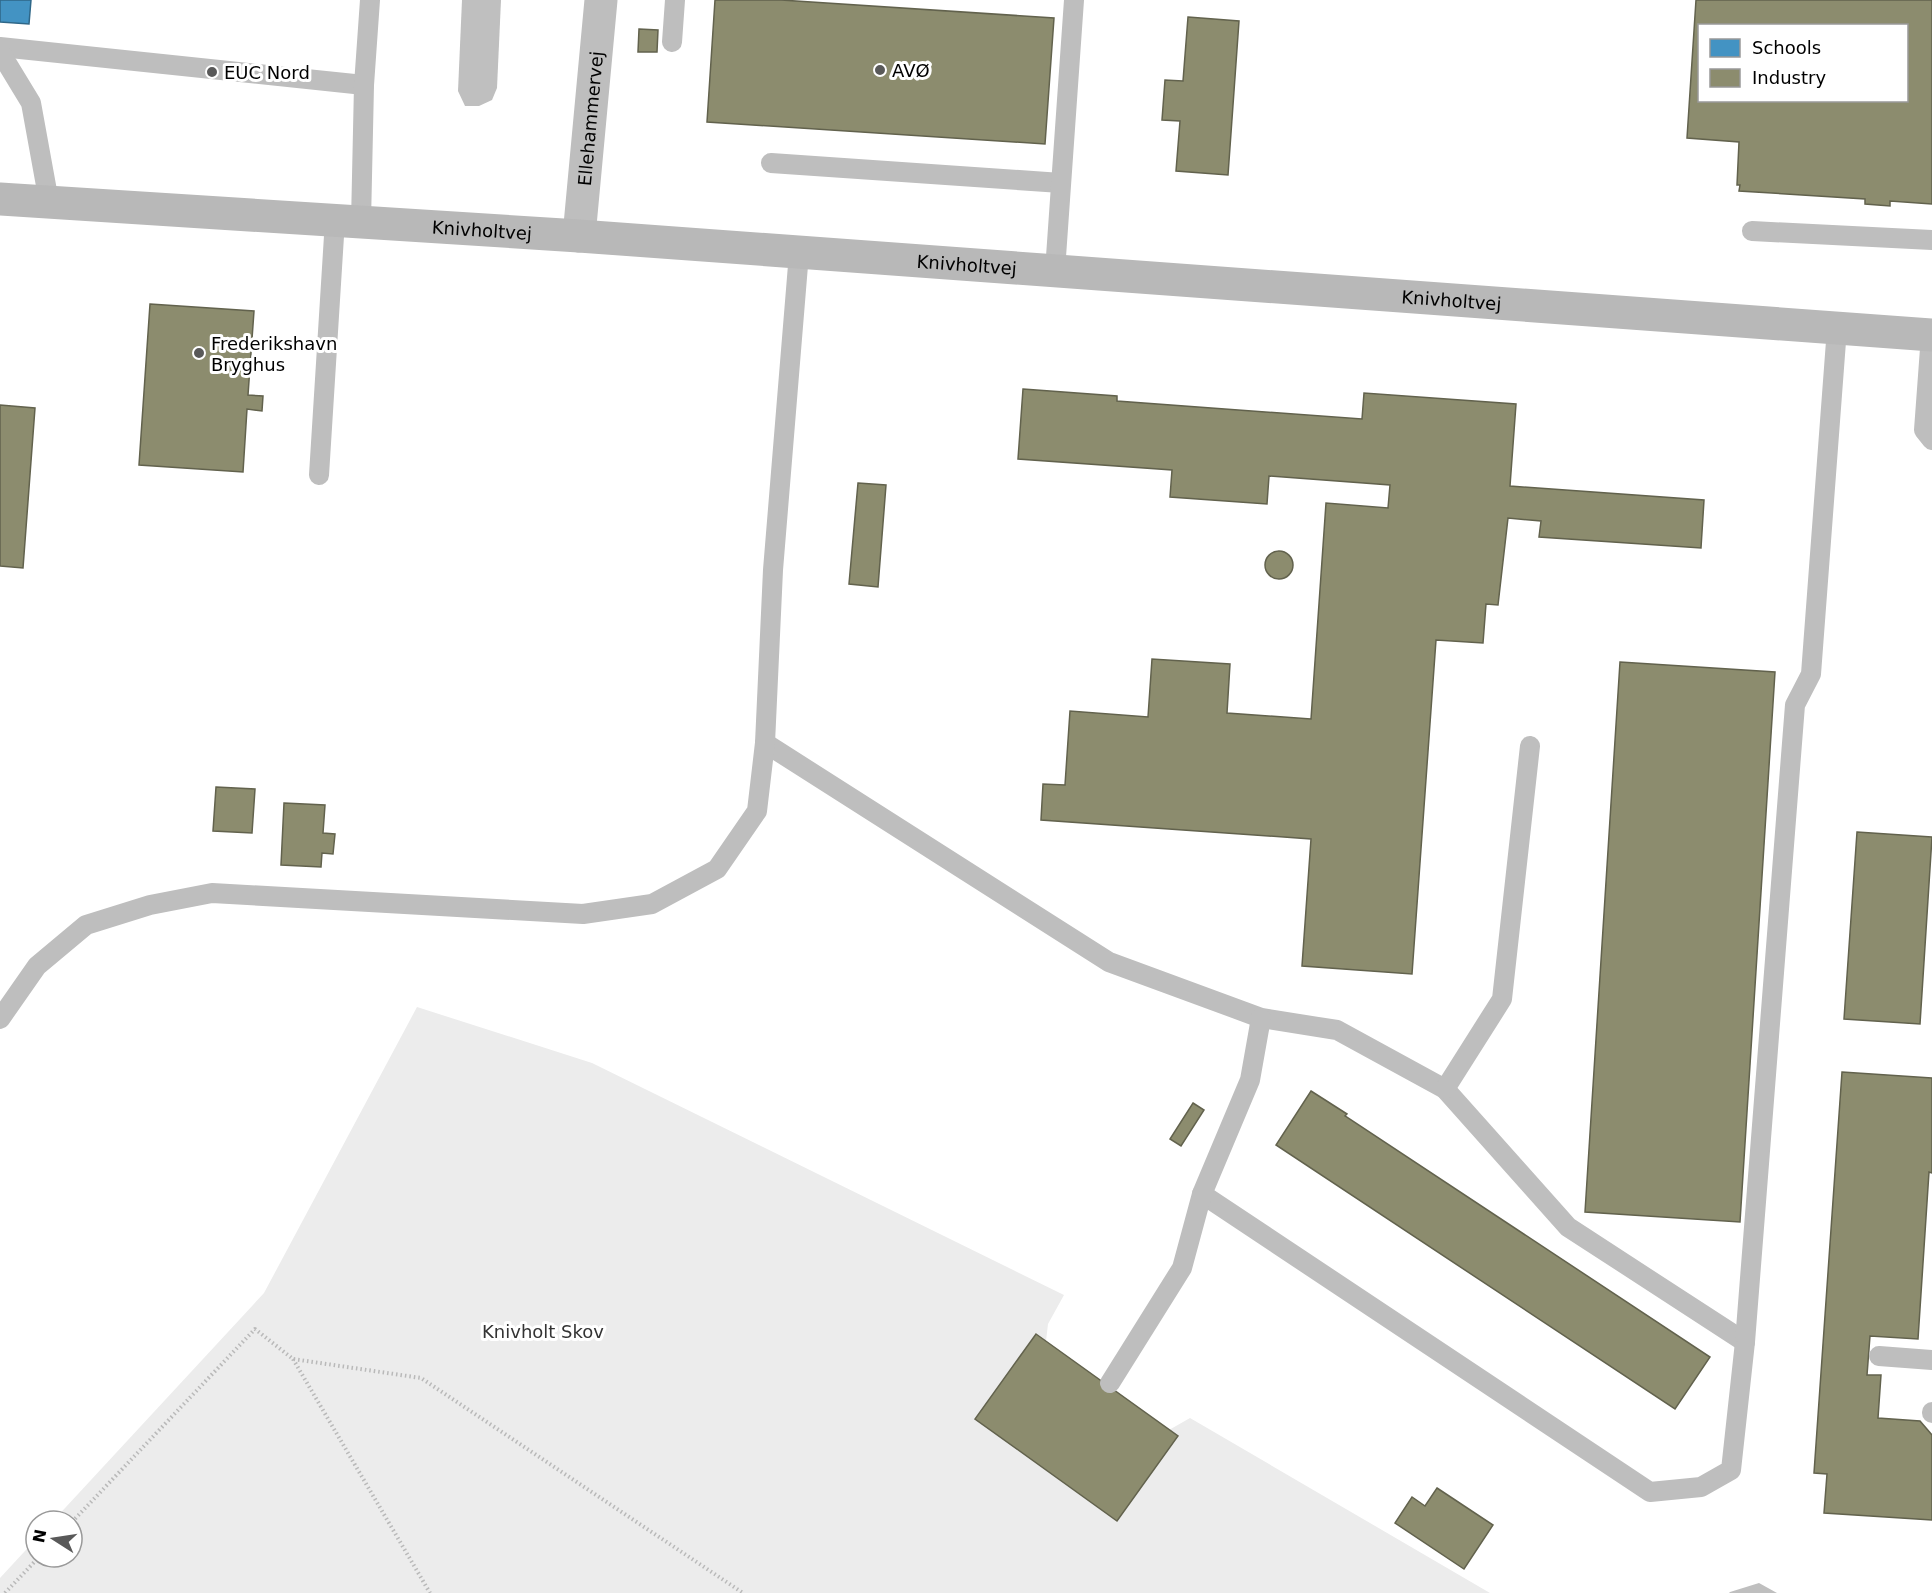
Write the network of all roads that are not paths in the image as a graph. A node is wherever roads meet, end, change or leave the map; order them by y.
1 (370, 0) edge
2 (601, 0) edge
3 (675, 0) edge
4 (1074, 0) edge
5 (672, 42) dead end
6 (0, 47) edge
7 (0, 52) edge
8 (364, 85) junction
9 (771, 163) dead end
10 (1061, 183) junction
11 (0, 199) edge
12 (49, 202) junction
13 (348, 221) junction
14 (1752, 231) dead end
15 (579, 236) junction
16 (1932, 240) edge
17 (799, 253) junction
18 (1055, 271) junction
19 (1837, 328) junction
20 (1932, 335) edge
21 (1932, 440) edge
22 (319, 475) dead end
23 (765, 743) junction
24 (1530, 746) dead end
25 (1261, 1018) junction
26 (0, 1019) edge
27 (1444, 1089) junction
28 (1202, 1194) junction
29 (1745, 1342) junction
30 (1879, 1356) dead end
31 (1932, 1360) edge
32 (1110, 1383) dead end

1 - 8 lane
2 - 15 street, Ellehammervej
3 - 5 lane
4 - 10 lane
6 - 8 lane
7 - 12 lane
8 - 13 lane
9 - 10 lane
10 - 18 lane
11 - 12 street, Knivholtvej
12 - 13 street, Knivholtvej
13 - 15 street, Knivholtvej
13 - 22 lane
14 - 16 lane
15 - 17 street, Knivholtvej
17 - 18 street, Knivholtvej
17 - 23 lane
18 - 19 street, Knivholtvej
19 - 20 street, Knivholtvej
19 - 29 lane
20 - 21 lane
23 - 25 lane
23 - 26 lane
24 - 27 lane
25 - 27 lane
25 - 28 lane
27 - 29 lane
28 - 29 lane
28 - 32 lane
30 - 31 lane

